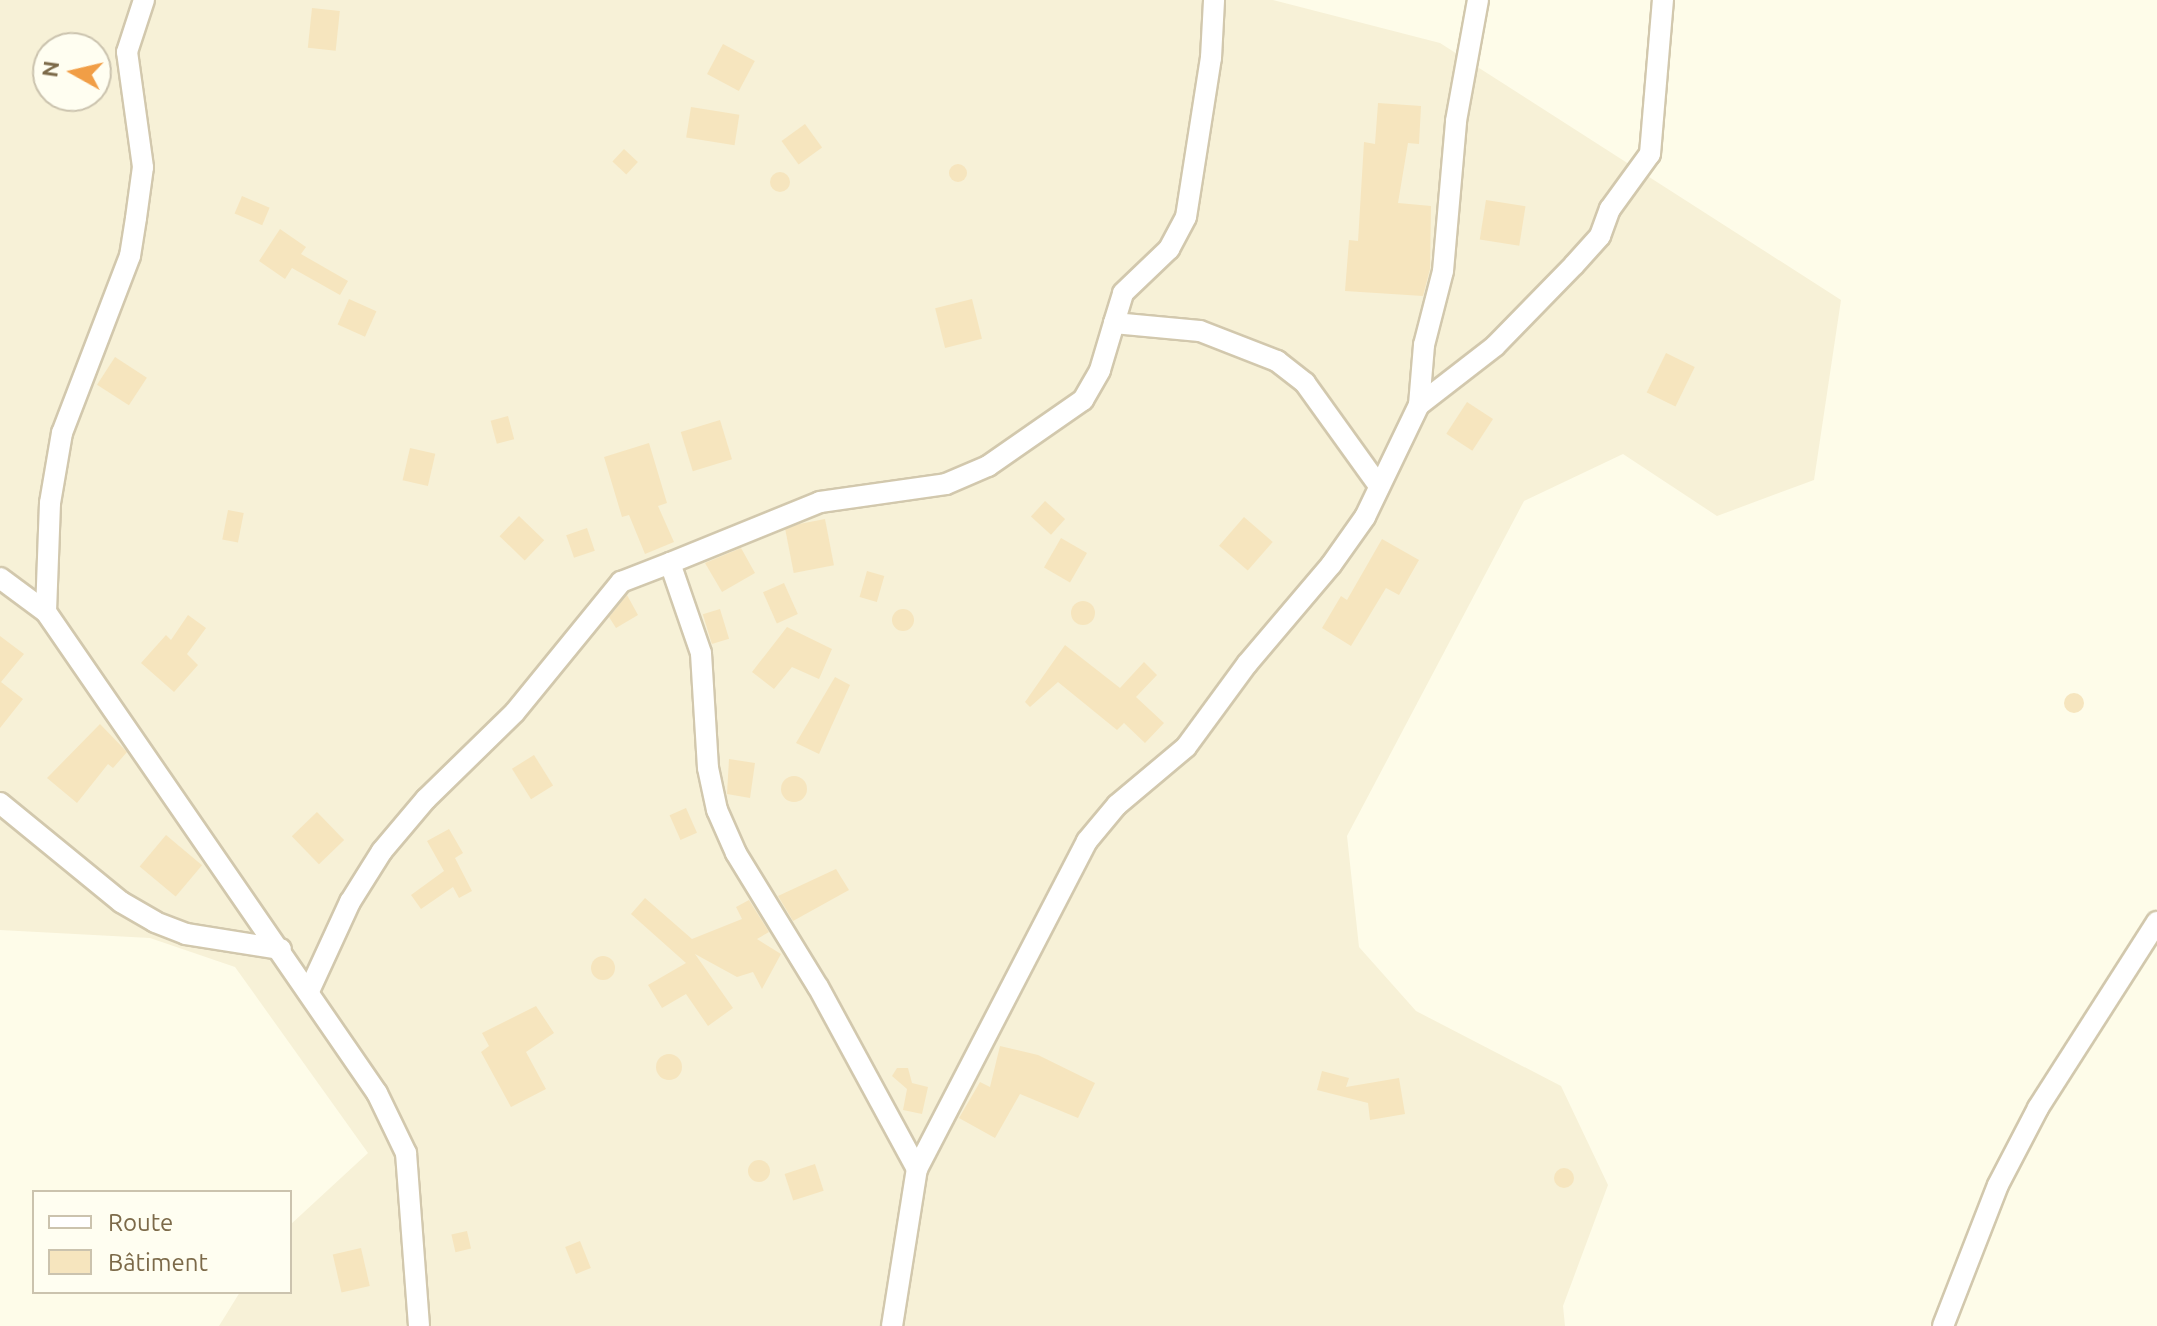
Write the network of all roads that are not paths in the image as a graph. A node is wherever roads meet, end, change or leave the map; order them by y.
1 (144, 0) edge
2 (1214, 0) edge
3 (1478, 0) edge
4 (1663, 0) edge
5 (1114, 323) junction
6 (1419, 405) junction
7 (1379, 486) junction
8 (670, 563) junction
9 (0, 578) edge
10 (46, 612) junction
11 (0, 803) edge
12 (2157, 922) edge
13 (281, 949) junction
14 (309, 991) junction
15 (917, 1169) junction
16 (419, 1326) edge
17 (892, 1326) edge
18 (1943, 1326) edge

1 - 10 street
2 - 5 street
3 - 6 street
4 - 6 street
5 - 7 street
5 - 8 street
6 - 7 street
7 - 15 street
8 - 14 street
8 - 15 street
9 - 10 street
10 - 13 street
11 - 13 street
12 - 18 street
13 - 14 street
14 - 16 street
15 - 17 street

